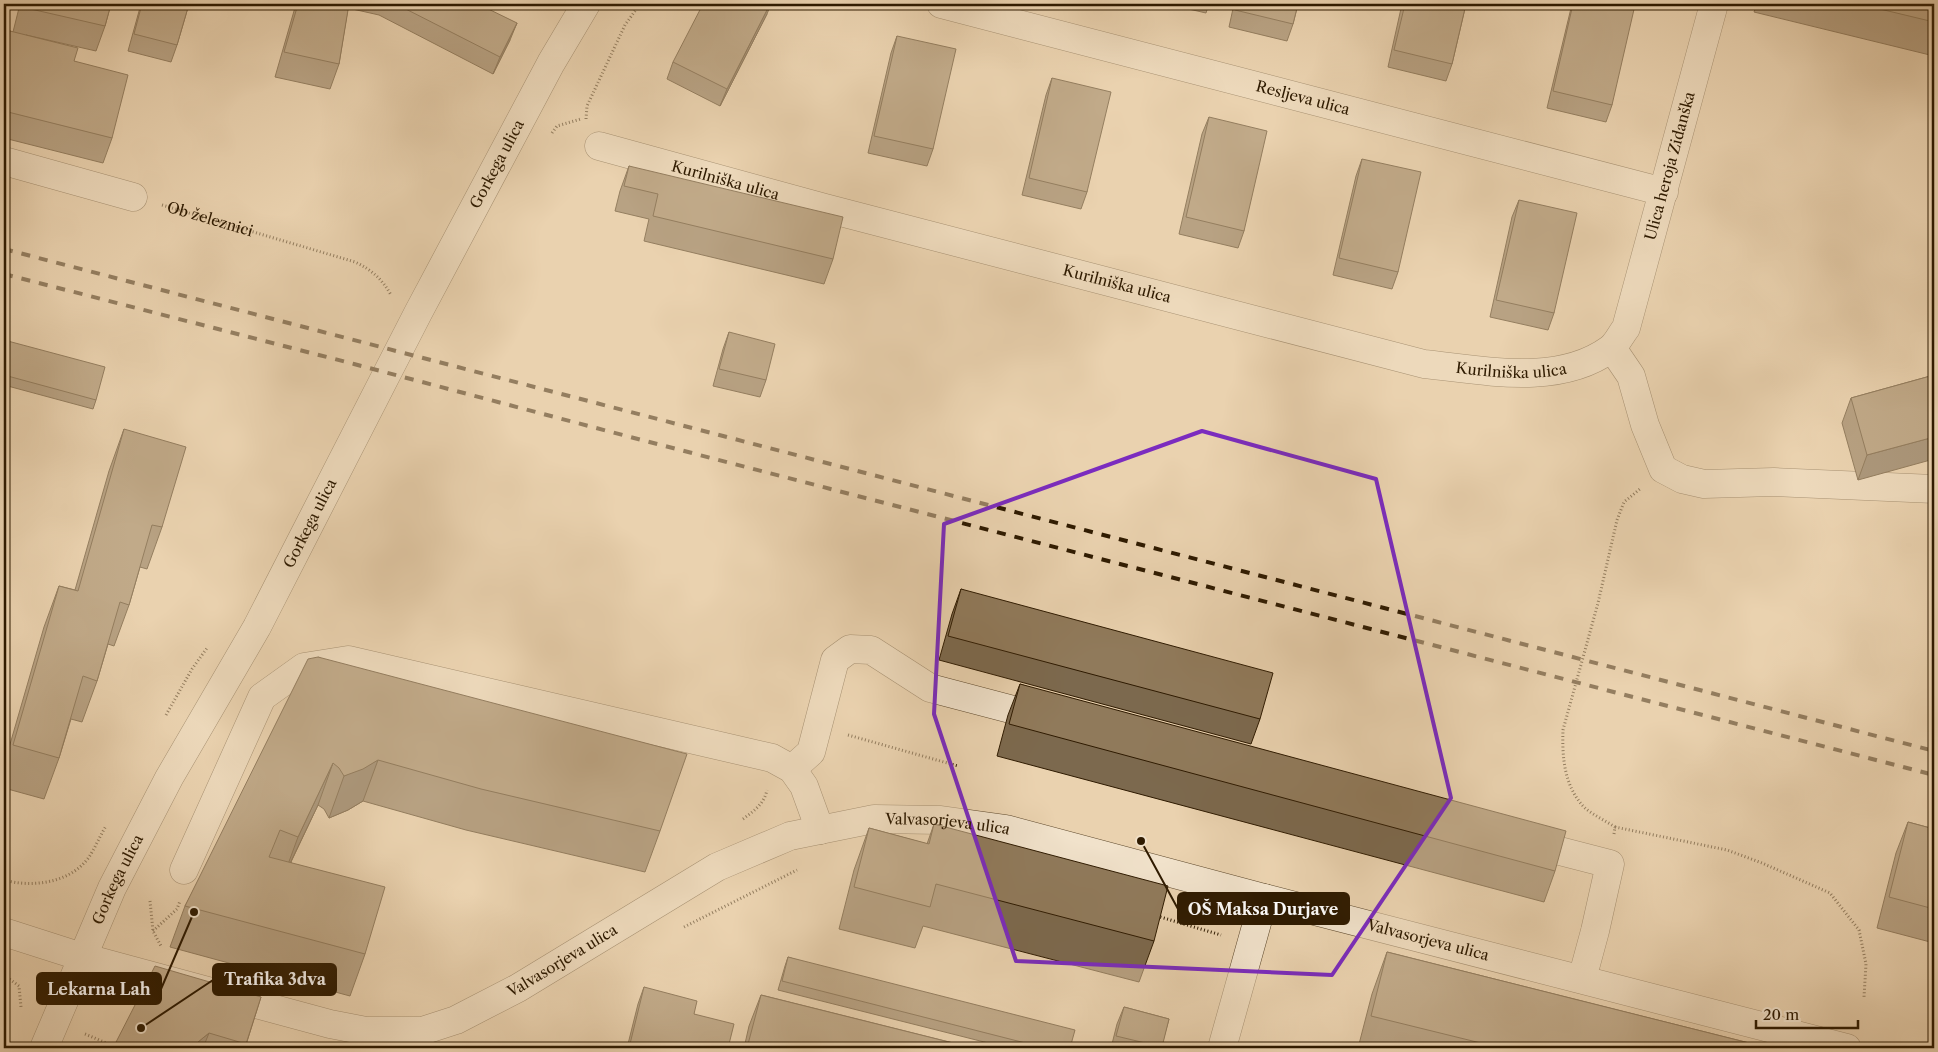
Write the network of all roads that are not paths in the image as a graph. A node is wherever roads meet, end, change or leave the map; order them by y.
1 (586, 4) edge
2 (941, 4) edge
3 (1714, 4) edge
4 (599, 146) road end
5 (4, 161) edge
6 (1664, 192) junction
7 (134, 197) road end
8 (1619, 338) junction
9 (1934, 488) edge
10 (1074, 726) edge
11 (792, 769) junction
12 (820, 830) junction
13 (1497, 835) edge
14 (184, 870) dead end
15 (1264, 898) junction
16 (4, 932) edge
17 (82, 957) junction
18 (1582, 980) junction
19 (366, 1031) junction
20 (44, 1048) edge
21 (428, 1048) edge
22 (1222, 1048) edge
23 (1847, 1048) edge

1 - 17 street, Gorkega ulica
2 - 6 street, Resljeva ulica
3 - 6 street, Ulica heroja Zidanška
4 - 8 street, Kurilniška ulica
5 - 7 street
6 - 8 street, Ulica heroja Zidanška
8 - 9 street
10 - 11 street
11 - 12 street
11 - 14 street
12 - 15 street, Valvasorjeva ulica
12 - 19 street, Valvasorjeva ulica
13 - 18 street
15 - 18 street, Valvasorjeva ulica
15 - 22 street
16 - 17 street, Valvasorjeva ulica
17 - 19 street, Valvasorjeva ulica
17 - 20 street, Gorkega ulica
18 - 23 street, Valvasorjeva ulica
19 - 21 street

